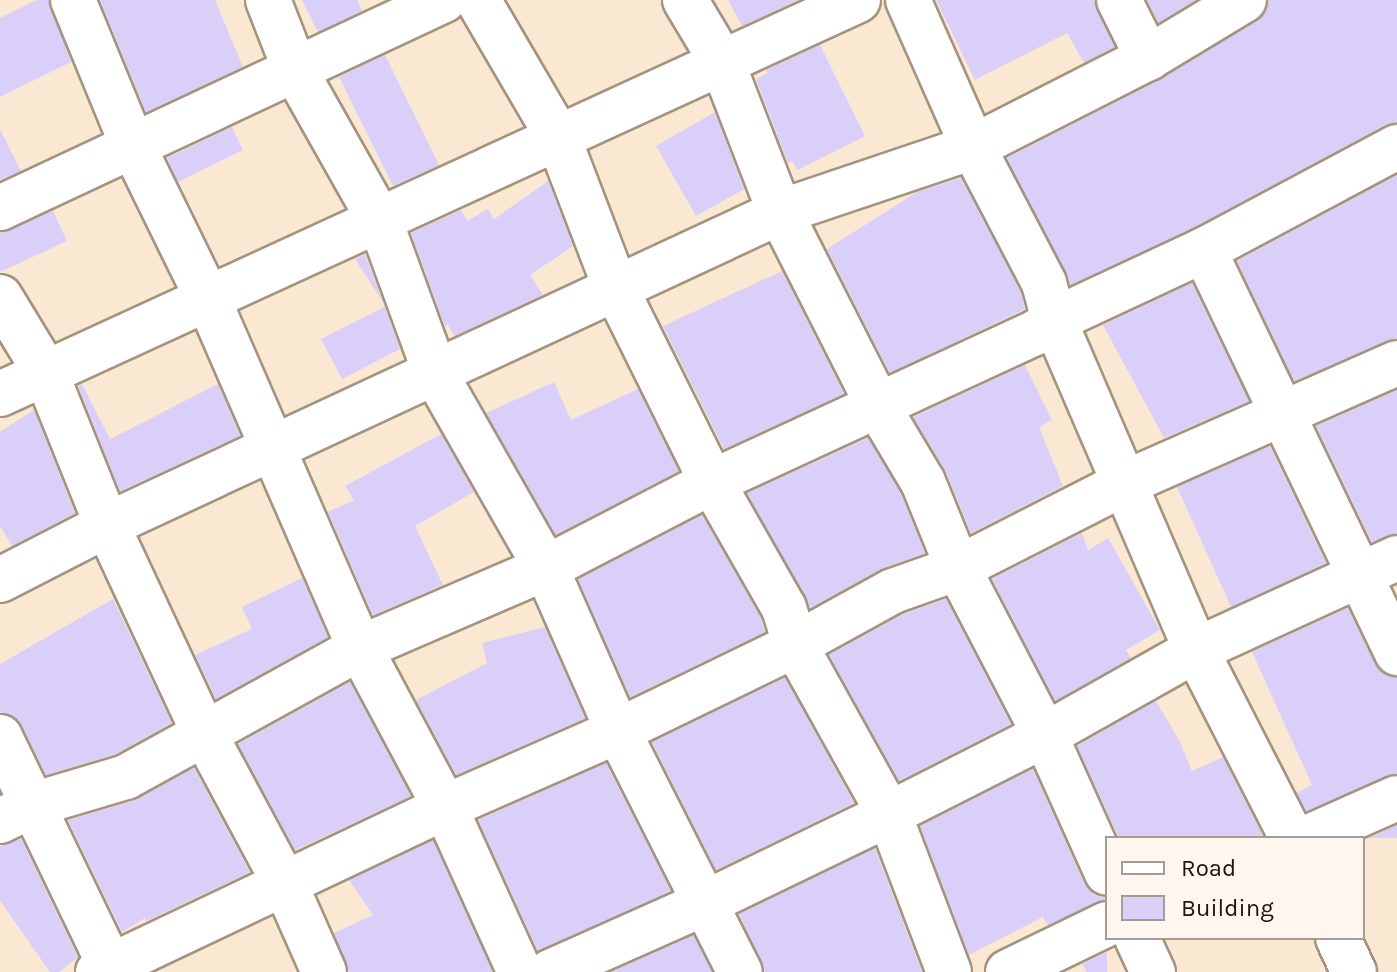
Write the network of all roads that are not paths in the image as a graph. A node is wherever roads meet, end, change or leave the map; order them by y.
1 (73, 0) edge
2 (268, 0) edge
3 (444, 0) edge
4 (478, 0) edge
5 (685, 0) edge
6 (858, 0) edge
7 (908, 0) edge
8 (1119, 0) edge
9 (1244, 0) edge
10 (1148, 58) junction
11 (722, 62) junction
12 (296, 72) junction
13 (558, 137) junction
14 (133, 146) junction
15 (973, 147) junction
16 (1397, 147) edge
17 (0, 208) edge
18 (780, 212) junction
19 (380, 221) junction
20 (1204, 250) junction
21 (616, 289) junction
22 (0, 297) edge
23 (208, 299) junction
24 (1054, 320) junction
25 (1397, 363) edge
26 (45, 371) junction
27 (436, 375) junction
28 (0, 394) edge
29 (877, 403) junction
30 (1283, 414) junction
31 (273, 448) junction
32 (712, 482) junction
33 (1125, 483) junction
34 (107, 525) junction
35 (1379, 566) edge
36 (546, 568) junction
37 (958, 568) junction
38 (0, 580) edge
39 (795, 645) junction
40 (360, 648) junction
41 (1196, 650) junction
42 (1397, 653) edge
43 (618, 731) junction
44 (204, 733) junction
45 (1045, 735) junction
46 (0, 737) edge
47 (1397, 798) edge
48 (445, 807) junction
49 (18, 813) edge
50 (889, 814) junction
51 (1291, 836) edge
52 (1312, 836) edge
53 (1105, 869) edge
54 (285, 884) junction
55 (705, 903) junction
56 (1105, 925) edge
57 (1138, 940) edge
58 (1339, 940) edge
59 (107, 970) edge
60 (324, 972) edge
61 (520, 972) edge
62 (550, 972) edge
63 (740, 972) edge
64 (949, 972) edge
65 (1008, 972) edge
66 (1153, 972) edge
67 (1354, 972) edge

1 - 14 street
2 - 12 street
3 - 12 street
4 - 13 street
5 - 11 street
6 - 11 street
7 - 15 street
8 - 10 street
9 - 10 street
10 - 15 street
11 - 13 street
11 - 18 street
12 - 14 street
12 - 19 street
13 - 19 street
13 - 21 street
14 - 17 street
14 - 23 street
15 - 18 street
15 - 24 street
16 - 20 street
18 - 21 street
18 - 29 street
19 - 23 street
19 - 27 street
20 - 24 street
20 - 30 street
21 - 27 street
21 - 32 street
22 - 26 street
23 - 26 street
23 - 31 street
24 - 29 street
24 - 33 street
25 - 30 street
26 - 28 street
26 - 34 street
27 - 31 street
27 - 36 street
29 - 32 street
29 - 37 street
30 - 33 street
30 - 35 street
31 - 34 street
31 - 40 street
32 - 36 street
32 - 39 street
33 - 37 street
33 - 41 street
34 - 38 street
34 - 44 street
35 - 41 street
35 - 42 street
36 - 40 street
36 - 43 street
37 - 39 street
37 - 45 street
39 - 43 street
39 - 50 street
40 - 44 street
40 - 48 street
41 - 45 street
41 - 51 street
43 - 48 street
43 - 55 street
44 - 49 street
44 - 54 street
45 - 50 street
45 - 53 street
46 - 49 street
47 - 52 street
48 - 54 street
48 - 61 street
49 - 59 street
50 - 55 street
50 - 64 street
54 - 59 street
54 - 60 street
55 - 62 street
55 - 63 street
56 - 65 street
57 - 66 street
58 - 67 street

